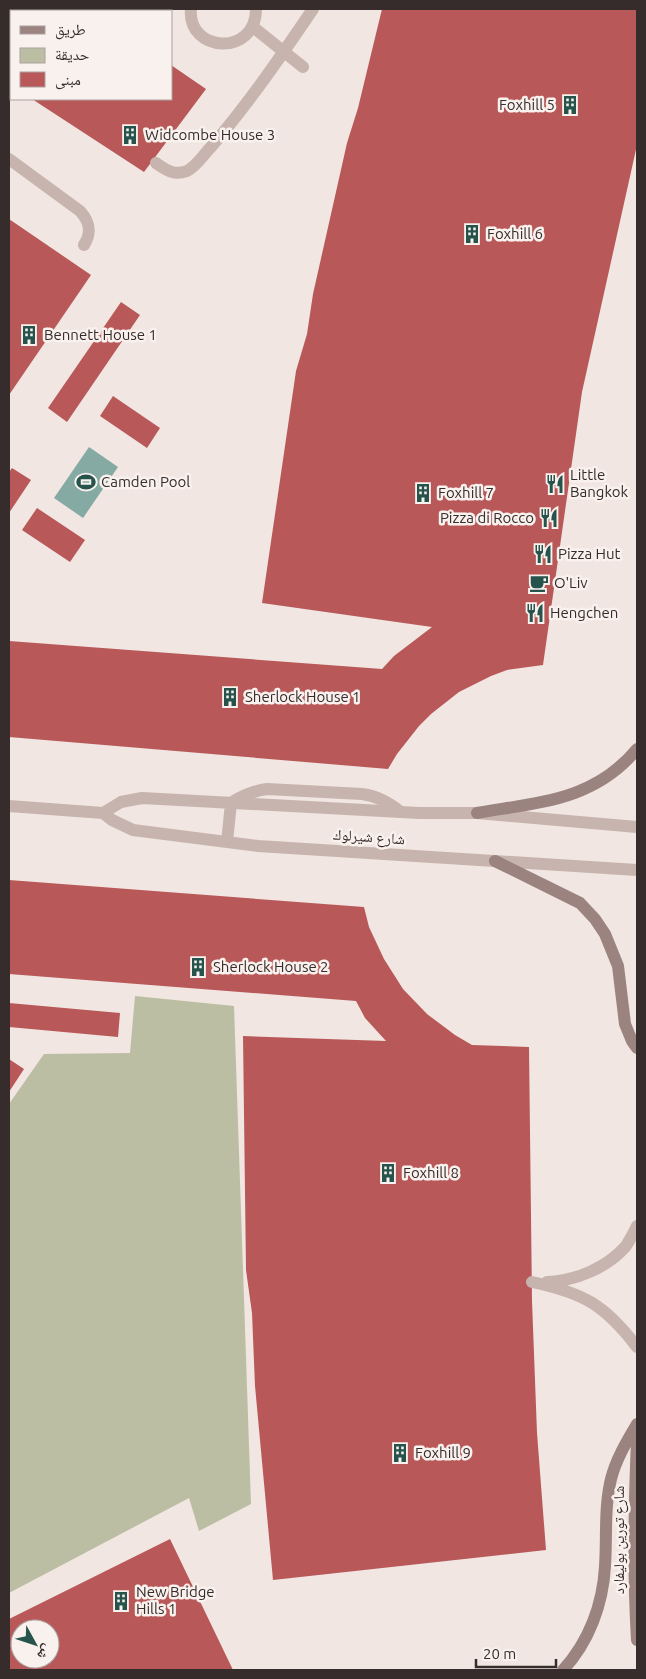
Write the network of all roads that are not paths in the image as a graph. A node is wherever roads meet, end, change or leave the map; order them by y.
1 (191, 9) edge
2 (256, 9) edge
3 (313, 9) edge
4 (253, 27) junction
5 (284, 52) junction
6 (303, 66) dead end
7 (9, 159) edge
8 (156, 163) dead end
9 (84, 246) dead end
10 (637, 749) edge
11 (231, 803) junction
12 (9, 806) edge
13 (401, 812) junction
14 (103, 813) junction
15 (477, 813) junction
16 (637, 827) edge
17 (227, 842) junction
18 (495, 861) junction
19 (637, 870) edge
20 (637, 1048) edge
21 (637, 1226) edge
22 (637, 1347) edge
23 (637, 1424) edge
24 (637, 1441) edge
25 (637, 1640) edge
26 (563, 1670) edge

1 - 4 street
2 - 4 street
3 - 5 street
4 - 5 street
5 - 6 street
5 - 8 street
7 - 9 street
10 - 15 main road
11 - 13 street, شارع شيرلوك
11 - 13 street
11 - 14 street, شارع شيرلوك
11 - 17 street
12 - 14 street, شارع شيرلوك
13 - 15 street, شارع شيرلوك
14 - 17 street, شارع شيرلوك
15 - 16 street, شارع شيرلوك
17 - 18 street, شارع شيرلوك
18 - 19 street, شارع شيرلوك
18 - 20 main road
21 - 22 street
23 - 26 main road
24 - 25 main road, شارع تورين بوليفارد

